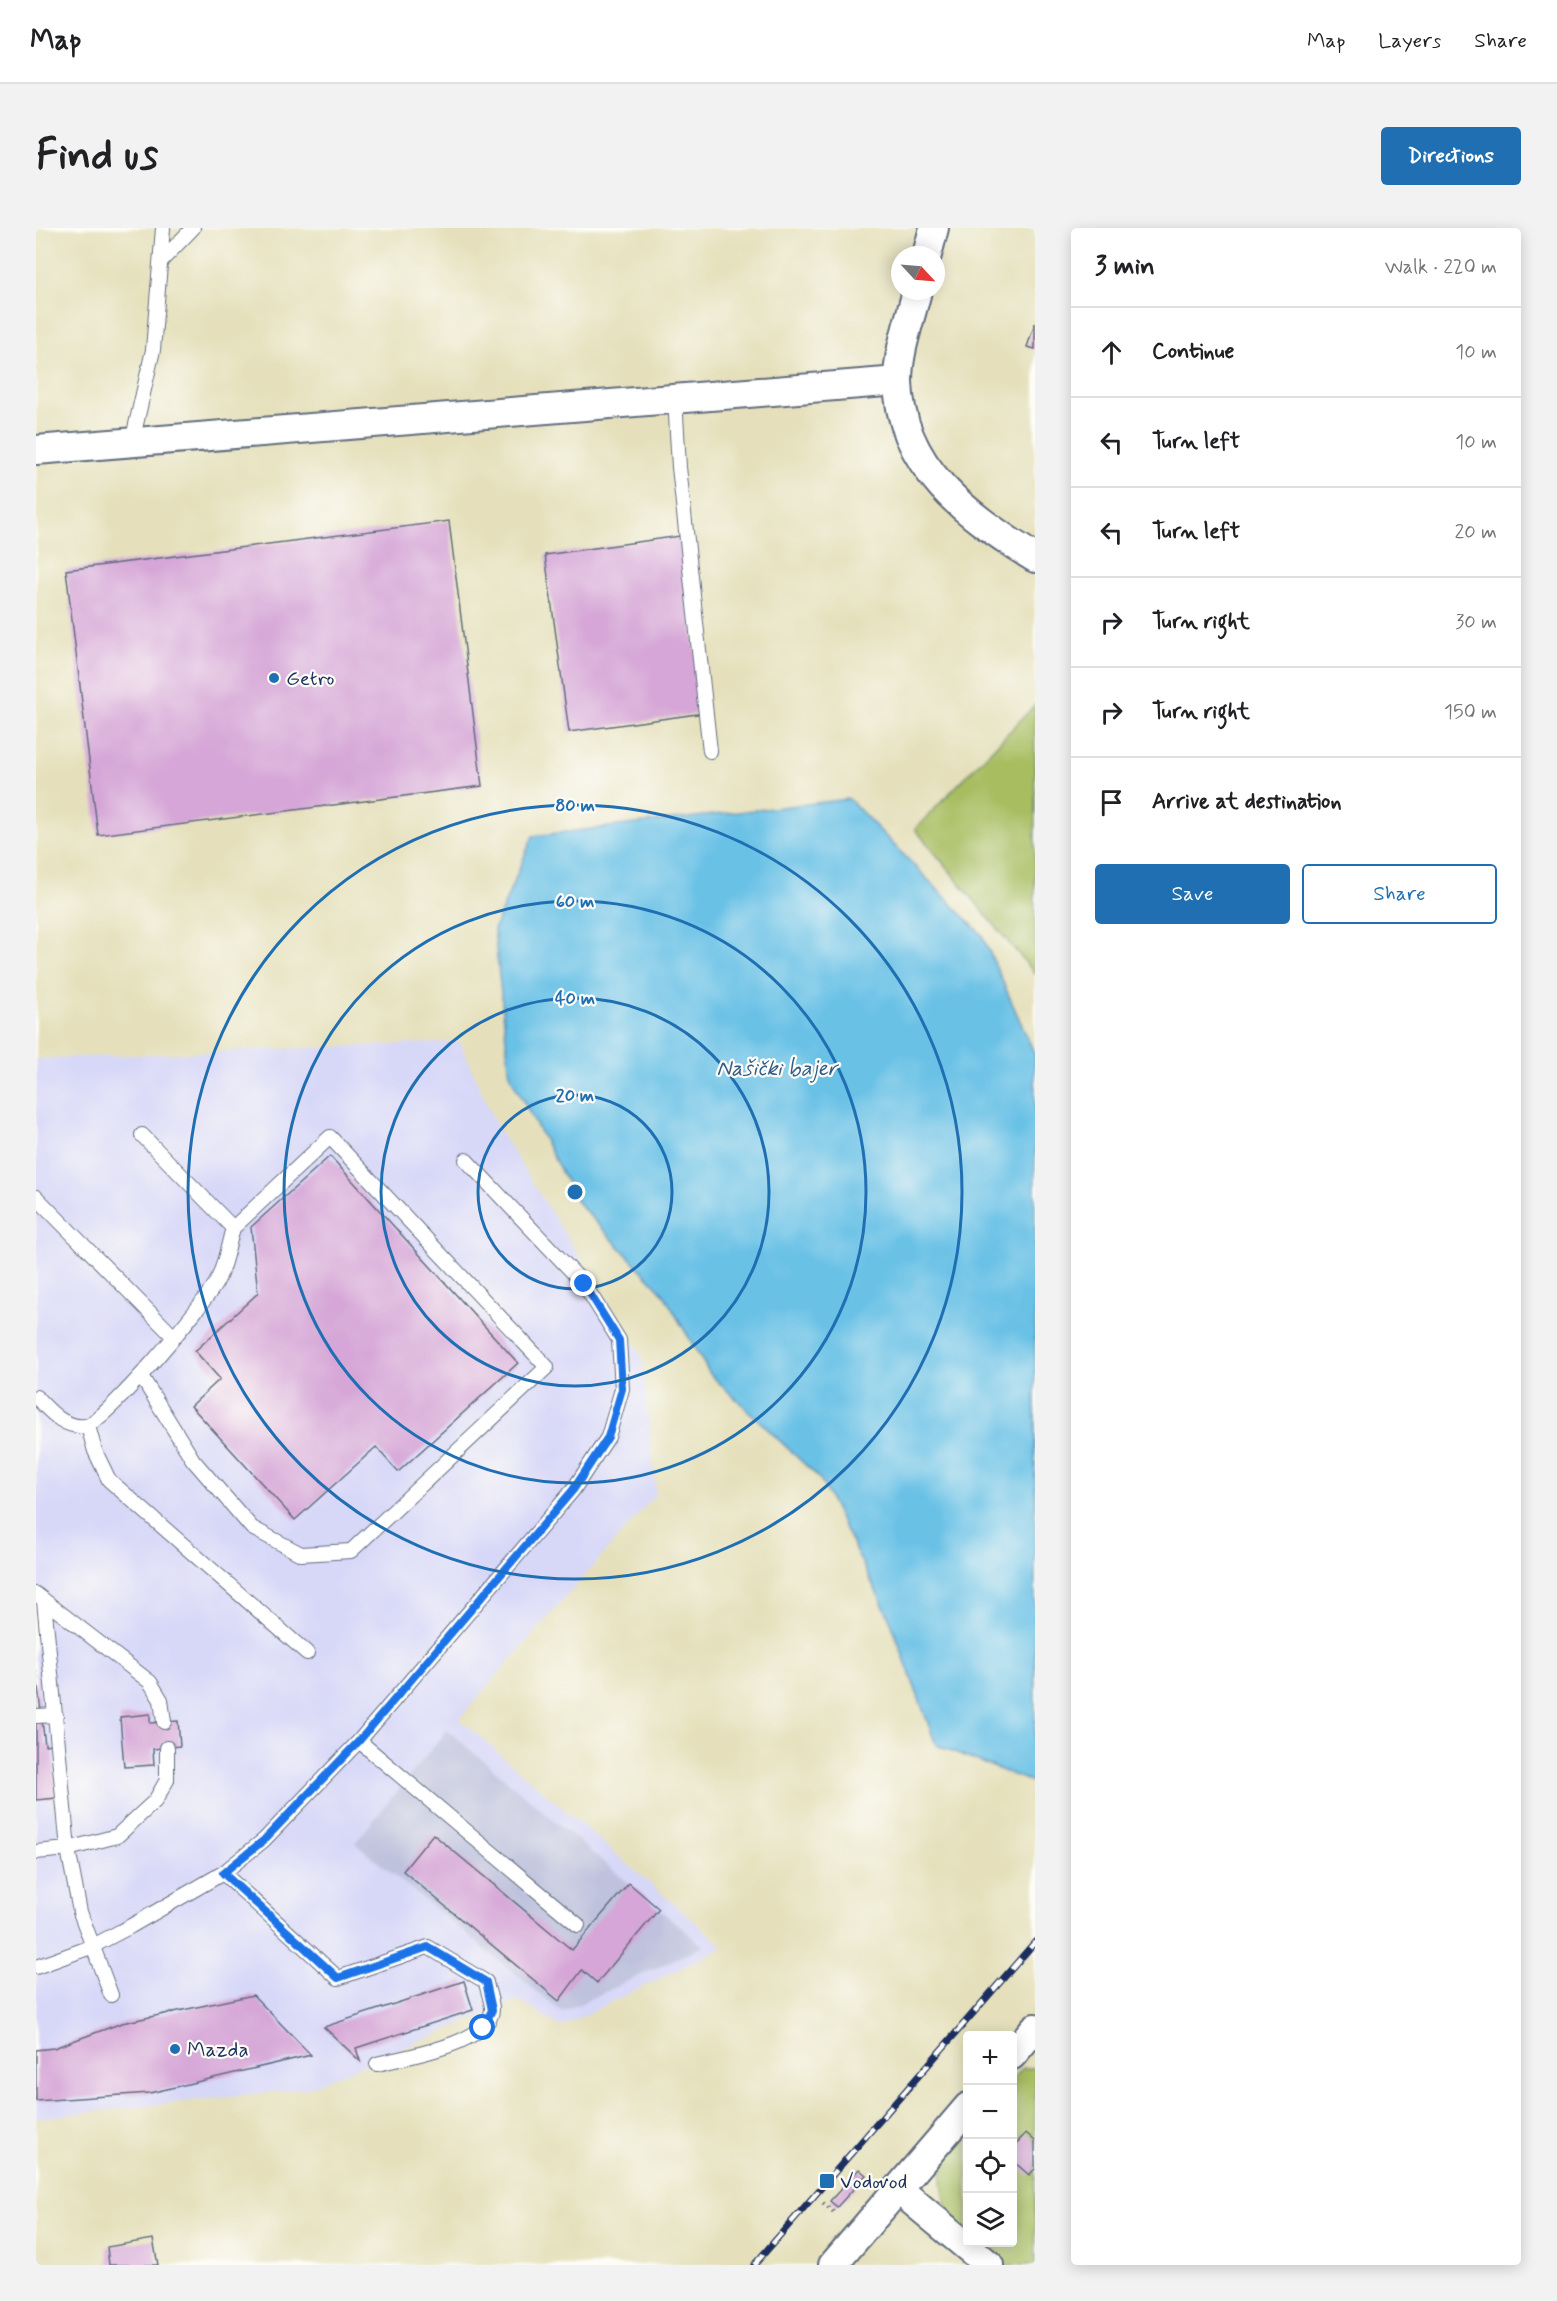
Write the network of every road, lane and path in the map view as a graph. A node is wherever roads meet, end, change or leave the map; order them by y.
1 (163, 228) edge
2 (193, 228) edge
3 (934, 228) edge
4 (929, 246) edge
5 (162, 260) junction
6 (915, 300) edge
7 (898, 381) junction
8 (675, 398) junction
9 (132, 442) junction
10 (36, 450) edge
11 (1035, 558) edge
12 (710, 751) dead end
13 (142, 1135) dead end
14 (466, 1160) dead end
15 (36, 1197) edge
16 (233, 1228) junction
17 (173, 1336) junction
18 (141, 1376) junction
19 (36, 1397) edge
20 (88, 1426) junction
21 (40, 1598) edge
22 (308, 1653) dead end
23 (56, 1715) junction
24 (36, 1716) edge
25 (164, 1722) dead end
26 (359, 1741) junction
27 (167, 1748) dead end
28 (68, 1849) junction
29 (36, 1852) edge
30 (223, 1873) junction
31 (578, 1925) dead end
32 (91, 1947) junction
33 (36, 1967) edge
34 (111, 1995) dead end
35 (377, 2064) dead end
36 (963, 2113) edge
37 (898, 2189) junction
38 (833, 2265) edge
39 (989, 2265) edge

1 - 5 lane
2 - 5 lane
3 - 4 street
5 - 9 lane
6 - 7 street
7 - 8 street
7 - 11 street
8 - 9 street
8 - 12 lane
9 - 10 street
13 - 16 lane
14 - 26 lane
15 - 17 lane
16 - 17 lane
16 - 18 lane
17 - 18 lane
18 - 20 lane
19 - 20 lane
20 - 22 lane
21 - 23 lane
21 - 25 lane
23 - 24 lane
23 - 28 lane
26 - 30 lane
26 - 31 lane
27 - 28 lane
28 - 29 lane
28 - 32 lane
30 - 32 lane
30 - 35 lane
32 - 33 lane
32 - 34 lane
36 - 37 street
37 - 38 street
37 - 39 street

